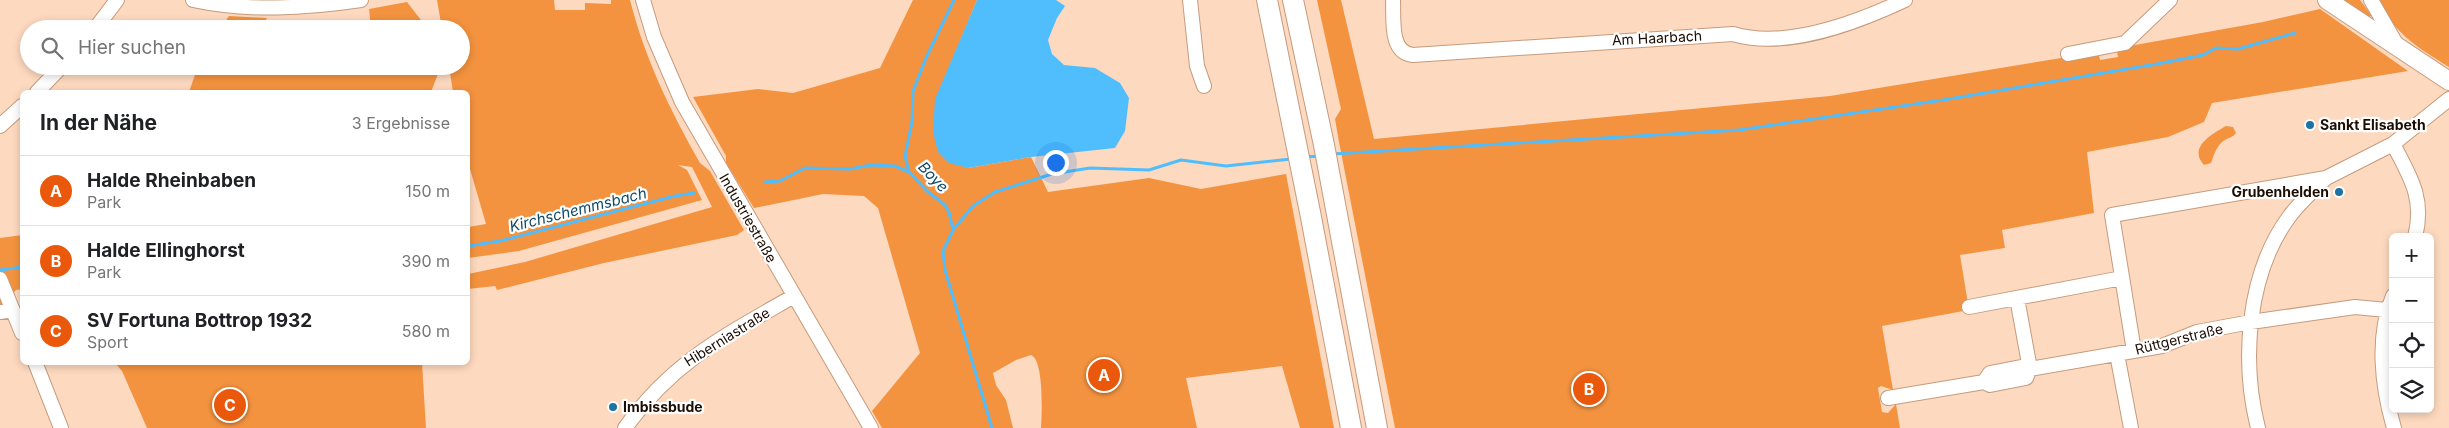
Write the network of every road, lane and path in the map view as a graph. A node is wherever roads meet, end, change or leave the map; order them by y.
1 (117, 0) edge
2 (193, 0) edge
3 (361, 0) edge
4 (643, 0) edge
5 (1190, 0) edge
6 (1267, 0) edge
7 (1293, 0) edge
8 (1393, 0) edge
9 (1905, 0) edge
10 (2170, 0) edge
11 (2327, 0) edge
12 (2371, 0) edge
13 (101, 20) edge
14 (2398, 48) junction
15 (2068, 54) dead end
16 (53, 75) edge
17 (2449, 81) edge
18 (1204, 86) dead end
19 (39, 90) edge
20 (2449, 99) edge
21 (20, 108) edge
22 (0, 126) edge
23 (2393, 144) junction
24 (2326, 178) junction
25 (2416, 233) edge
26 (2122, 278) junction
27 (1, 281) edge
28 (794, 296) junction
29 (2017, 298) junction
30 (2389, 305) edge
31 (1969, 307) dead end
32 (2387, 310) junction
33 (6, 311) edge
34 (2251, 322) junction
35 (20, 330) edge
36 (2134, 351) junction
37 (2117, 354) junction
38 (36, 365) edge
39 (2030, 369) junction
40 (1888, 398) dead end
41 (62, 428) edge
42 (625, 428) edge
43 (871, 428) edge
44 (1351, 428) edge
45 (1377, 428) edge
46 (2131, 428) edge
47 (2258, 428) edge
48 (2394, 428) edge

1 - 13 street
2 - 3 street
4 - 28 street, Industriestraße
5 - 18 street
6 - 44 highway
7 - 45 highway
8 - 9 street, Am Haarbach
10 - 15 street
11 - 14 main road
12 - 14 street
14 - 17 main road
16 - 19 street
20 - 23 street
21 - 22 street
23 - 24 street
23 - 25 street
24 - 26 street
24 - 34 street
26 - 29 street
26 - 36 street
27 - 33 street
28 - 42 street, Hiberniastraße
28 - 43 street, Industriestraße
29 - 31 street
29 - 39 street
30 - 32 street
32 - 34 street, Rüttgerstraße
32 - 48 street
33 - 35 street
34 - 36 street, Rüttgerstraße
34 - 47 street
36 - 37 street, Rüttgerstraße
37 - 39 street, Rüttgerstraße
37 - 46 street
38 - 41 street
39 - 40 street, Rüttgerstraße

